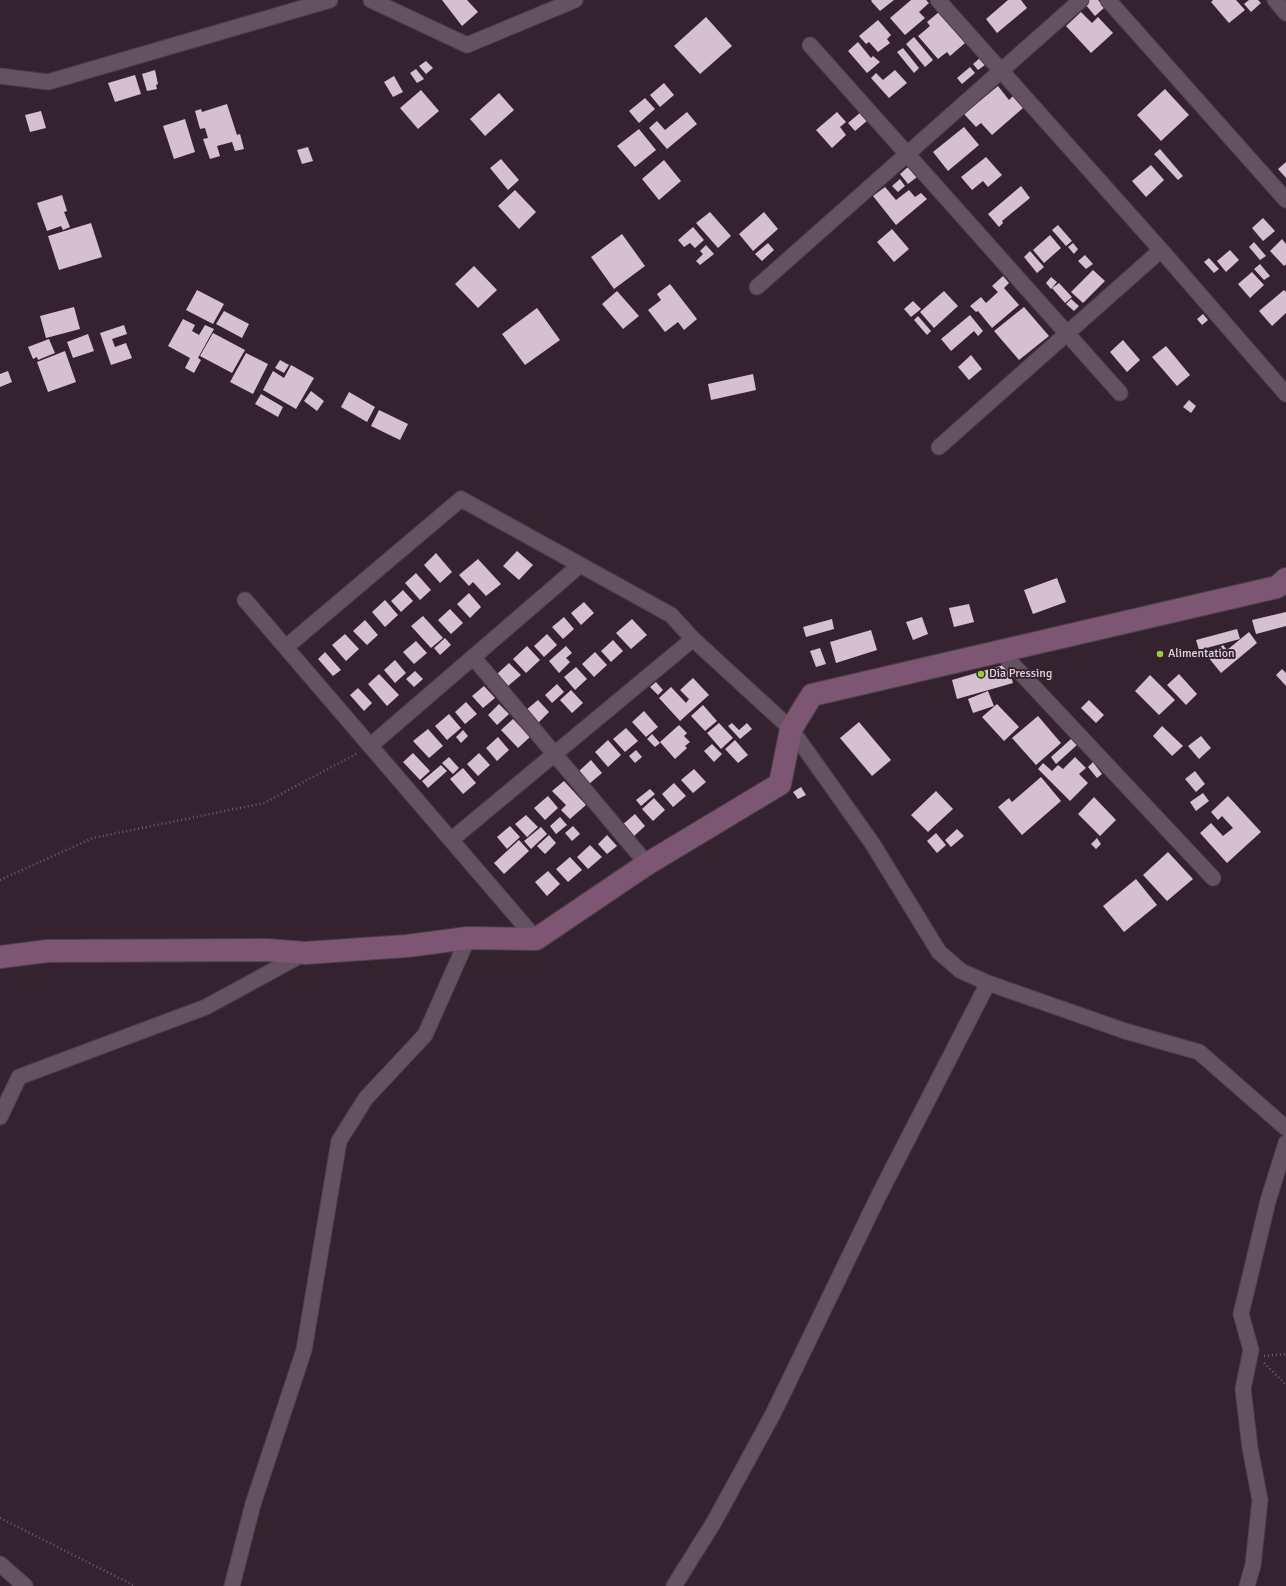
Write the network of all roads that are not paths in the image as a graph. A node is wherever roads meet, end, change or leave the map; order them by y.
1 (330, 0) edge
2 (371, 0) edge
3 (575, 0) edge
4 (938, 0) edge
5 (1081, 0) edge
6 (1108, 0) edge
7 (1275, 0) edge
8 (1286, 13) edge
9 (810, 45) dead end
10 (1001, 71) junction
11 (0, 76) edge
12 (907, 154) junction
13 (1286, 200) edge
14 (1161, 250) junction
15 (757, 287) dead end
16 (1067, 334) junction
17 (1120, 393) dead end
18 (1286, 394) edge
19 (939, 447) dead end
20 (580, 564) junction
21 (1286, 579) edge
22 (245, 600) dead end
23 (693, 639) junction
24 (286, 647) junction
25 (1002, 652) junction
26 (473, 657) junction
27 (791, 729) junction
28 (370, 746) junction
29 (555, 754) junction
30 (451, 840) junction
31 (647, 864) junction
32 (1213, 878) dead end
33 (468, 938) junction
34 (536, 939) junction
35 (305, 953) junction
36 (0, 957) edge
37 (988, 983) junction
38 (0, 1117) edge
39 (1286, 1128) edge
40 (1286, 1144) edge
41 (0, 1564) edge
42 (25, 1586) edge
43 (232, 1586) edge
44 (674, 1586) edge
45 (1247, 1586) edge

1 - 11 street
2 - 3 street
4 - 10 street
5 - 10 street
6 - 13 street
7 - 8 street
9 - 12 street
10 - 12 street
10 - 14 street
12 - 15 street
12 - 16 street
14 - 16 street
14 - 18 street
16 - 17 street
16 - 19 street
20 - 23 street
20 - 24 street
20 - 26 street
21 - 25 street
22 - 24 street
23 - 27 street
23 - 29 street
24 - 28 street
25 - 27 street
25 - 32 street
26 - 28 street
26 - 29 street
27 - 31 street
27 - 37 street
28 - 30 street
29 - 30 street
29 - 31 street
30 - 34 street
31 - 34 street
33 - 34 street
33 - 35 street
33 - 43 street
35 - 36 street
35 - 38 street
37 - 39 street
37 - 44 street
40 - 45 street
41 - 42 street

